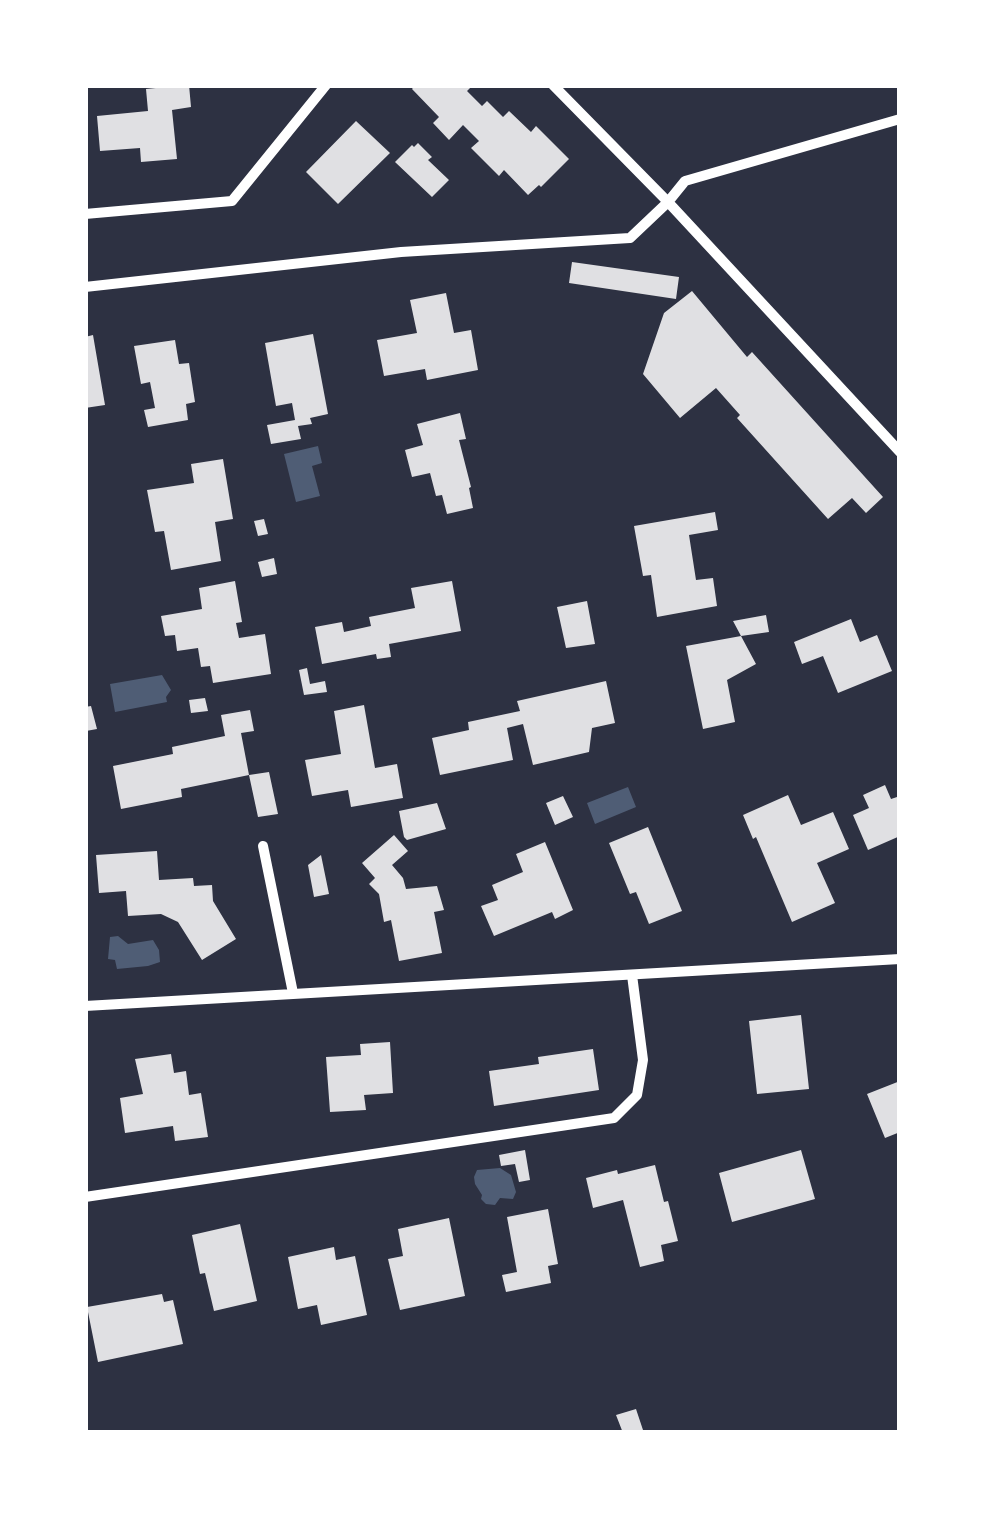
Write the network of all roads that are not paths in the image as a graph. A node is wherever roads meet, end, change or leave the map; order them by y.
1 (326, 85) edge
2 (554, 85) edge
3 (900, 120) edge
4 (668, 202) junction
5 (85, 214) edge
6 (85, 287) edge
7 (900, 452) edge
8 (264, 846) dead end
9 (900, 959) edge
10 (632, 975) junction
11 (293, 993) junction
12 (85, 1006) edge
13 (85, 1197) edge

1 - 5 street
2 - 4 street
3 - 4 street
4 - 6 street
4 - 7 street
8 - 11 street
9 - 10 street
10 - 11 street
10 - 13 street
11 - 12 street

